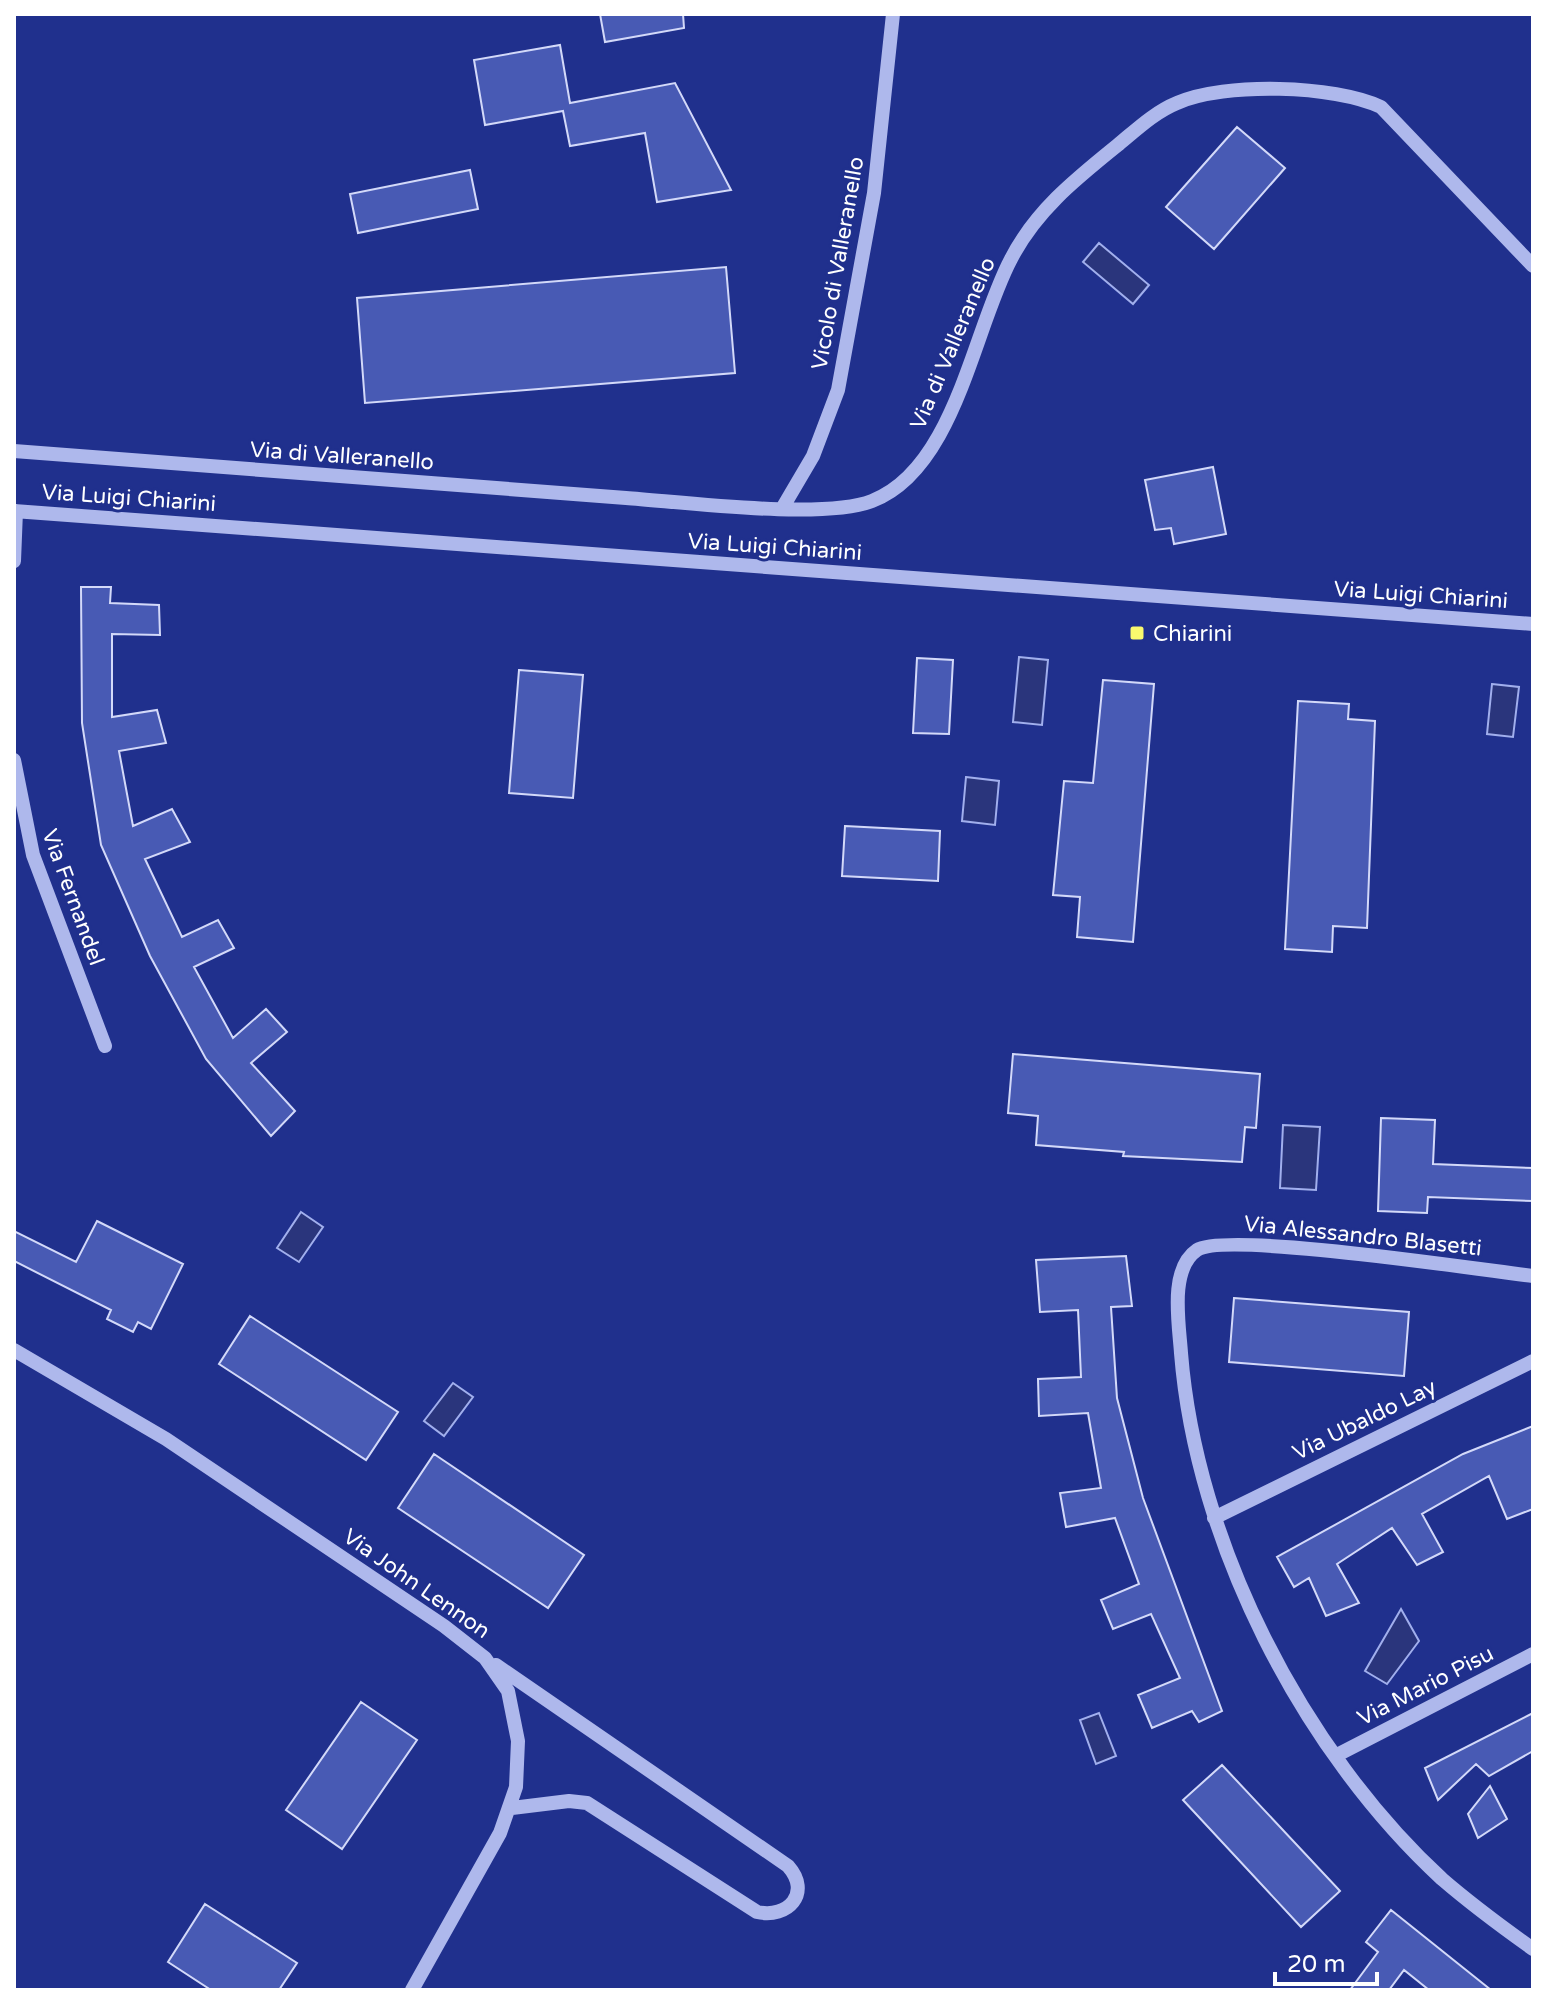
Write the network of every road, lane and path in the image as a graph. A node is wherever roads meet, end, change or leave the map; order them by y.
1 (893, 14) edge
2 (1533, 266) edge
3 (14, 451) edge
4 (783, 507) junction
5 (15, 511) edge
6 (14, 561) edge
7 (1533, 624) edge
8 (14, 760) edge
9 (105, 1046) dead end
10 (1533, 1276) edge
11 (14, 1350) edge
12 (1533, 1361) edge
13 (1214, 1518) junction
14 (1533, 1654) edge
15 (485, 1658) junction
16 (1337, 1755) junction
17 (512, 1808) junction
18 (1533, 1949) edge
19 (412, 1990) edge

1 - 4 street, Vicolo di Valleranello
2 - 4 street, Via di Valleranello
3 - 4 street, Via di Valleranello
5 - 6 street
5 - 7 street, Via Luigi Chiarini
8 - 9 street, Via Fernandel
10 - 13 street, Via Alessandro Blasetti
11 - 15 street, Via John Lennon
12 - 13 street, Via Ubaldo Lay
13 - 16 street, Via Alessandro Blasetti
14 - 16 street, Via Mario Pisu
15 - 17 street, Via John Lennon
15 - 17 street
16 - 18 street, Via Alessandro Blasetti
17 - 19 street, Via John Lennon

